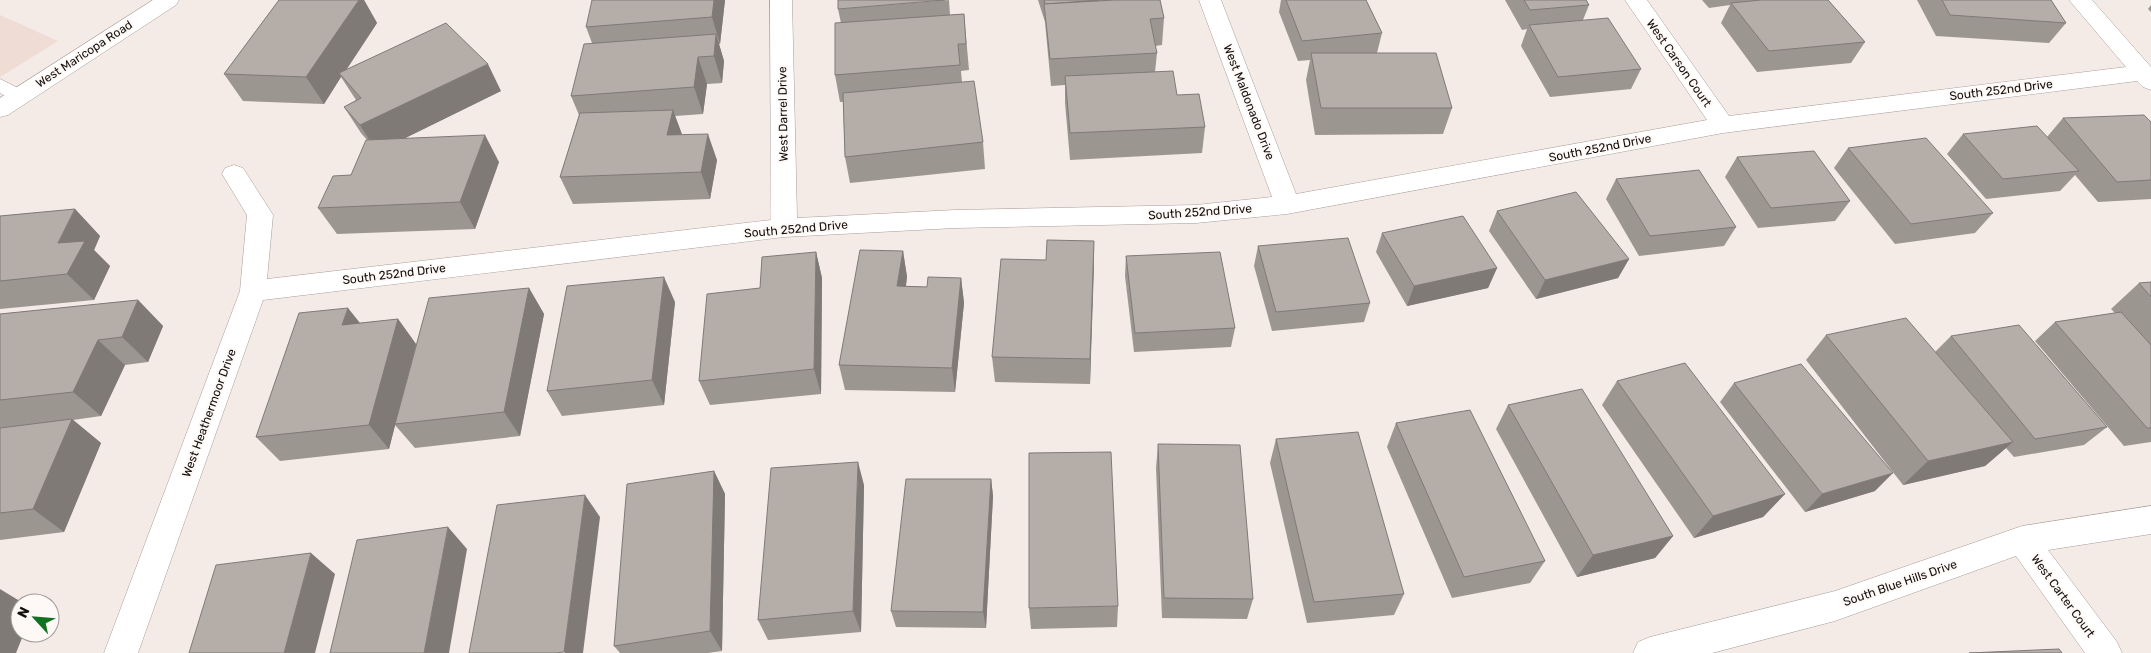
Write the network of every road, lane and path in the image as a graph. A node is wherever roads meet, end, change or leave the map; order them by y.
1 (168, 0) edge
2 (781, 0) edge
3 (1210, 0) edge
4 (1636, 0) edge
5 (2080, 0) edge
6 (2146, 77) edge
7 (0, 85) edge
8 (20, 96) junction
9 (0, 109) edge
10 (1723, 125) junction
11 (234, 174) dead end
12 (1287, 205) junction
13 (784, 228) junction
14 (253, 291) junction
15 (2151, 520) edge
16 (2022, 540) junction
17 (121, 653) edge
18 (1650, 653) edge
19 (2105, 653) edge

1 - 8 street, West Maricopa Road
2 - 13 street, West Darrel Drive
3 - 12 street, West Maldonado Drive
4 - 10 street, West Carson Court
5 - 6 street
6 - 10 street, South 252nd Drive
7 - 8 lane
8 - 9 street, West Maricopa Road
10 - 12 street, South 252nd Drive
11 - 14 street, West Heathermoor Drive
12 - 13 street, South 252nd Drive
13 - 14 street, South 252nd Drive
14 - 17 street, West Heathermoor Drive
15 - 16 street, South Blue Hills Drive
16 - 18 street, South Blue Hills Drive
16 - 19 street, West Carter Court

